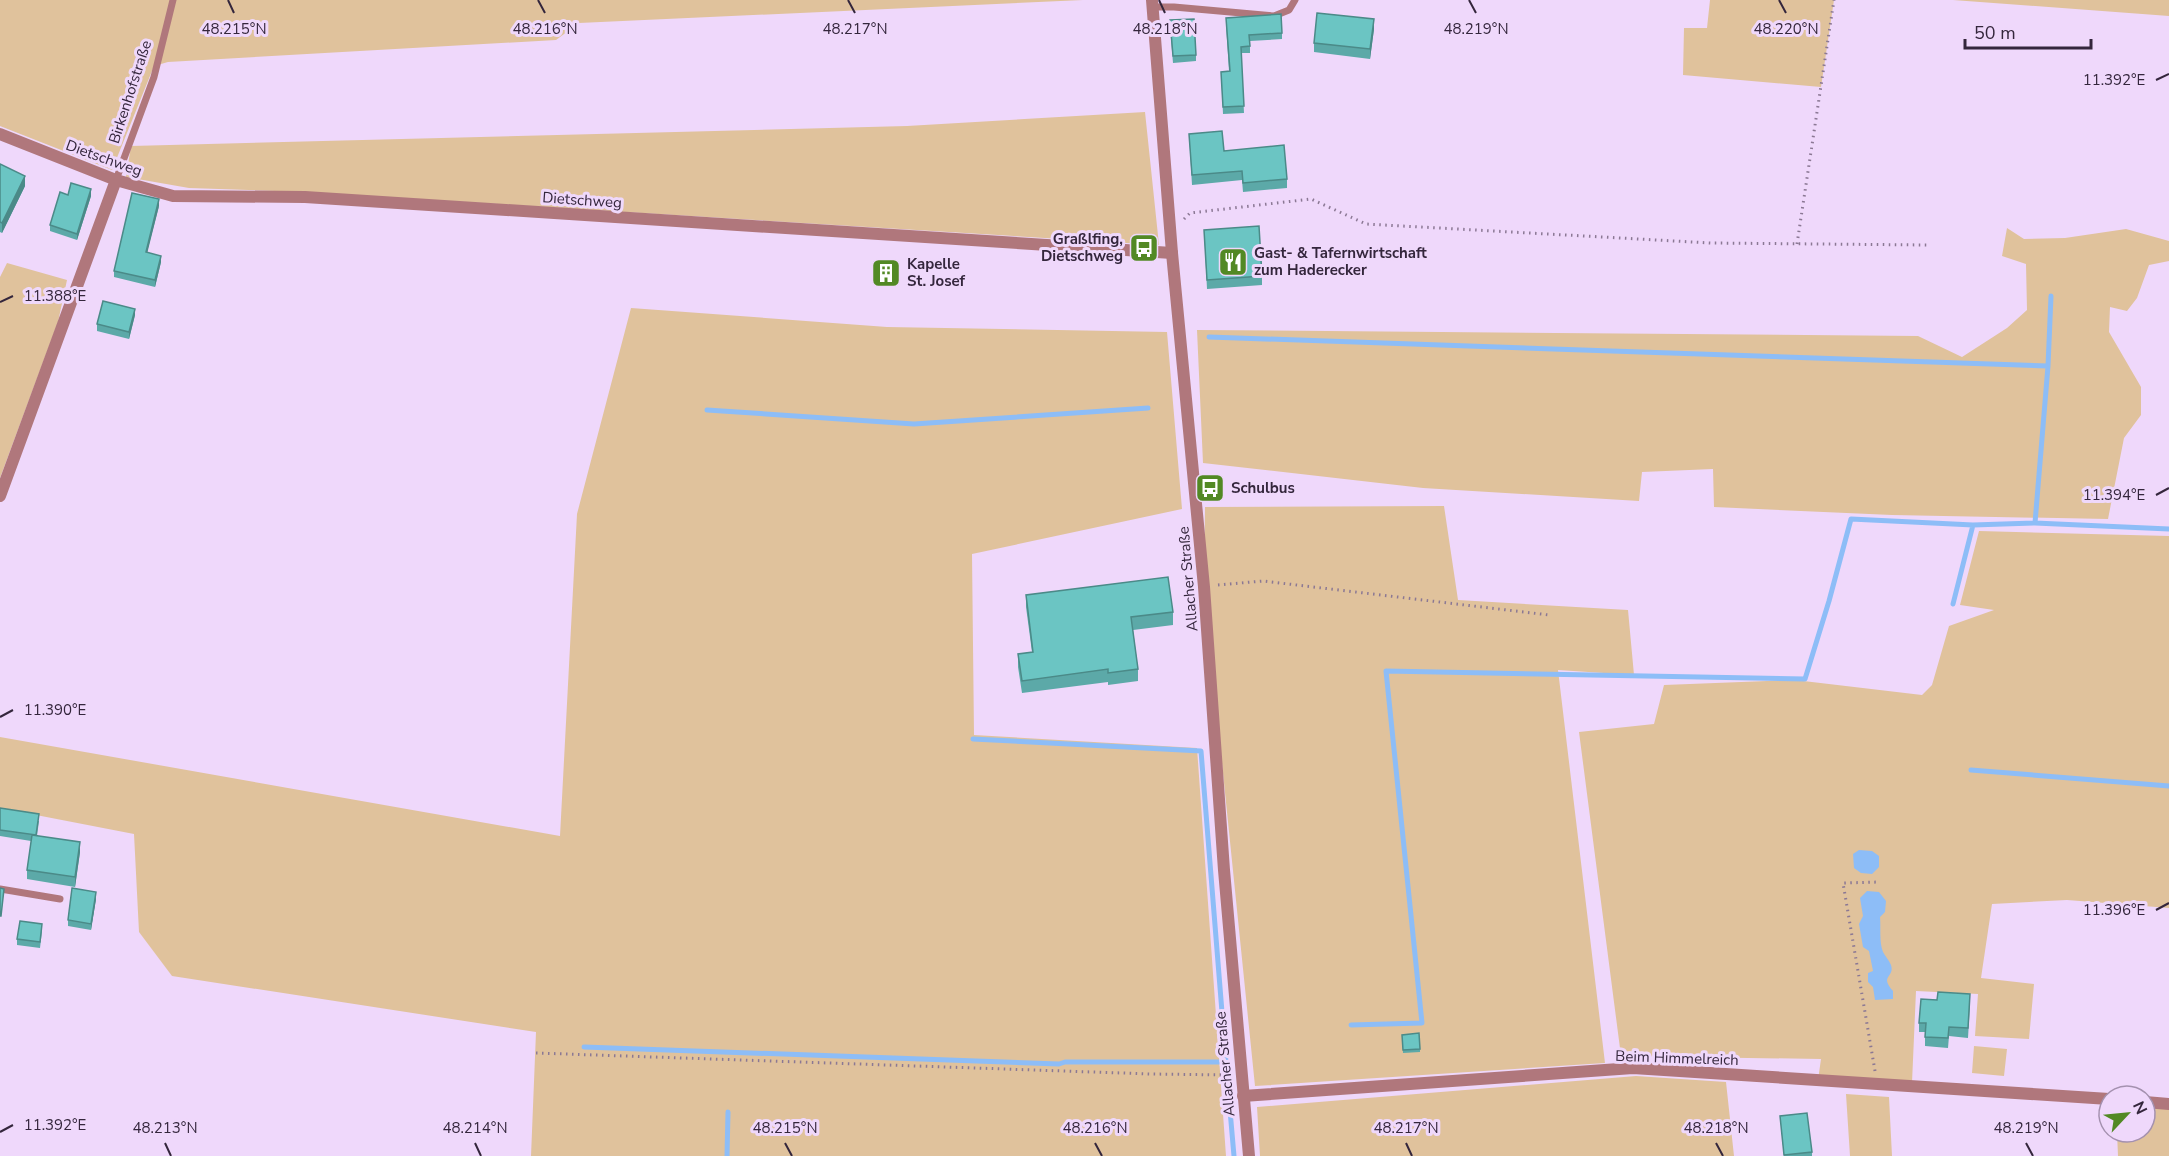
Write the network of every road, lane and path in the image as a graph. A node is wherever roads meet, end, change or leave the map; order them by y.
1 (173, 0) edge
2 (1295, 0) edge
3 (1834, 0) edge
4 (1152, 4) edge
5 (0, 134) edge
6 (116, 180) junction
7 (1170, 233) junction
8 (1797, 244) junction
9 (1927, 245) dead end
10 (1172, 254) junction
11 (0, 496) edge
12 (1204, 587) junction
13 (1549, 615) dead end
14 (1880, 882) dead end
15 (0, 889) edge
16 (60, 899) dead end
17 (536, 1053) dead end
18 (1240, 1075) junction
19 (1877, 1084) junction
20 (1243, 1096) junction
21 (2097, 1098) edge
22 (1249, 1156) edge

1 - 6 lane, Birkenhofstraße
2 - 4 lane
3 - 8 path
4 - 7 street, Allacher Straße
5 - 6 street, Dietschweg
6 - 10 street, Dietschweg
6 - 11 street, Birkenhofstraße
7 - 8 path
7 - 10 street, Allacher Straße
8 - 9 path
10 - 12 street, Allacher Straße
12 - 13 path
12 - 18 street, Allacher Straße
14 - 19 path
15 - 16 lane
17 - 18 path
18 - 20 street, Allacher Straße
19 - 20 street, Beim Himmelreich
19 - 21 street, Beim Himmelreich
20 - 22 street, Allacher Straße

